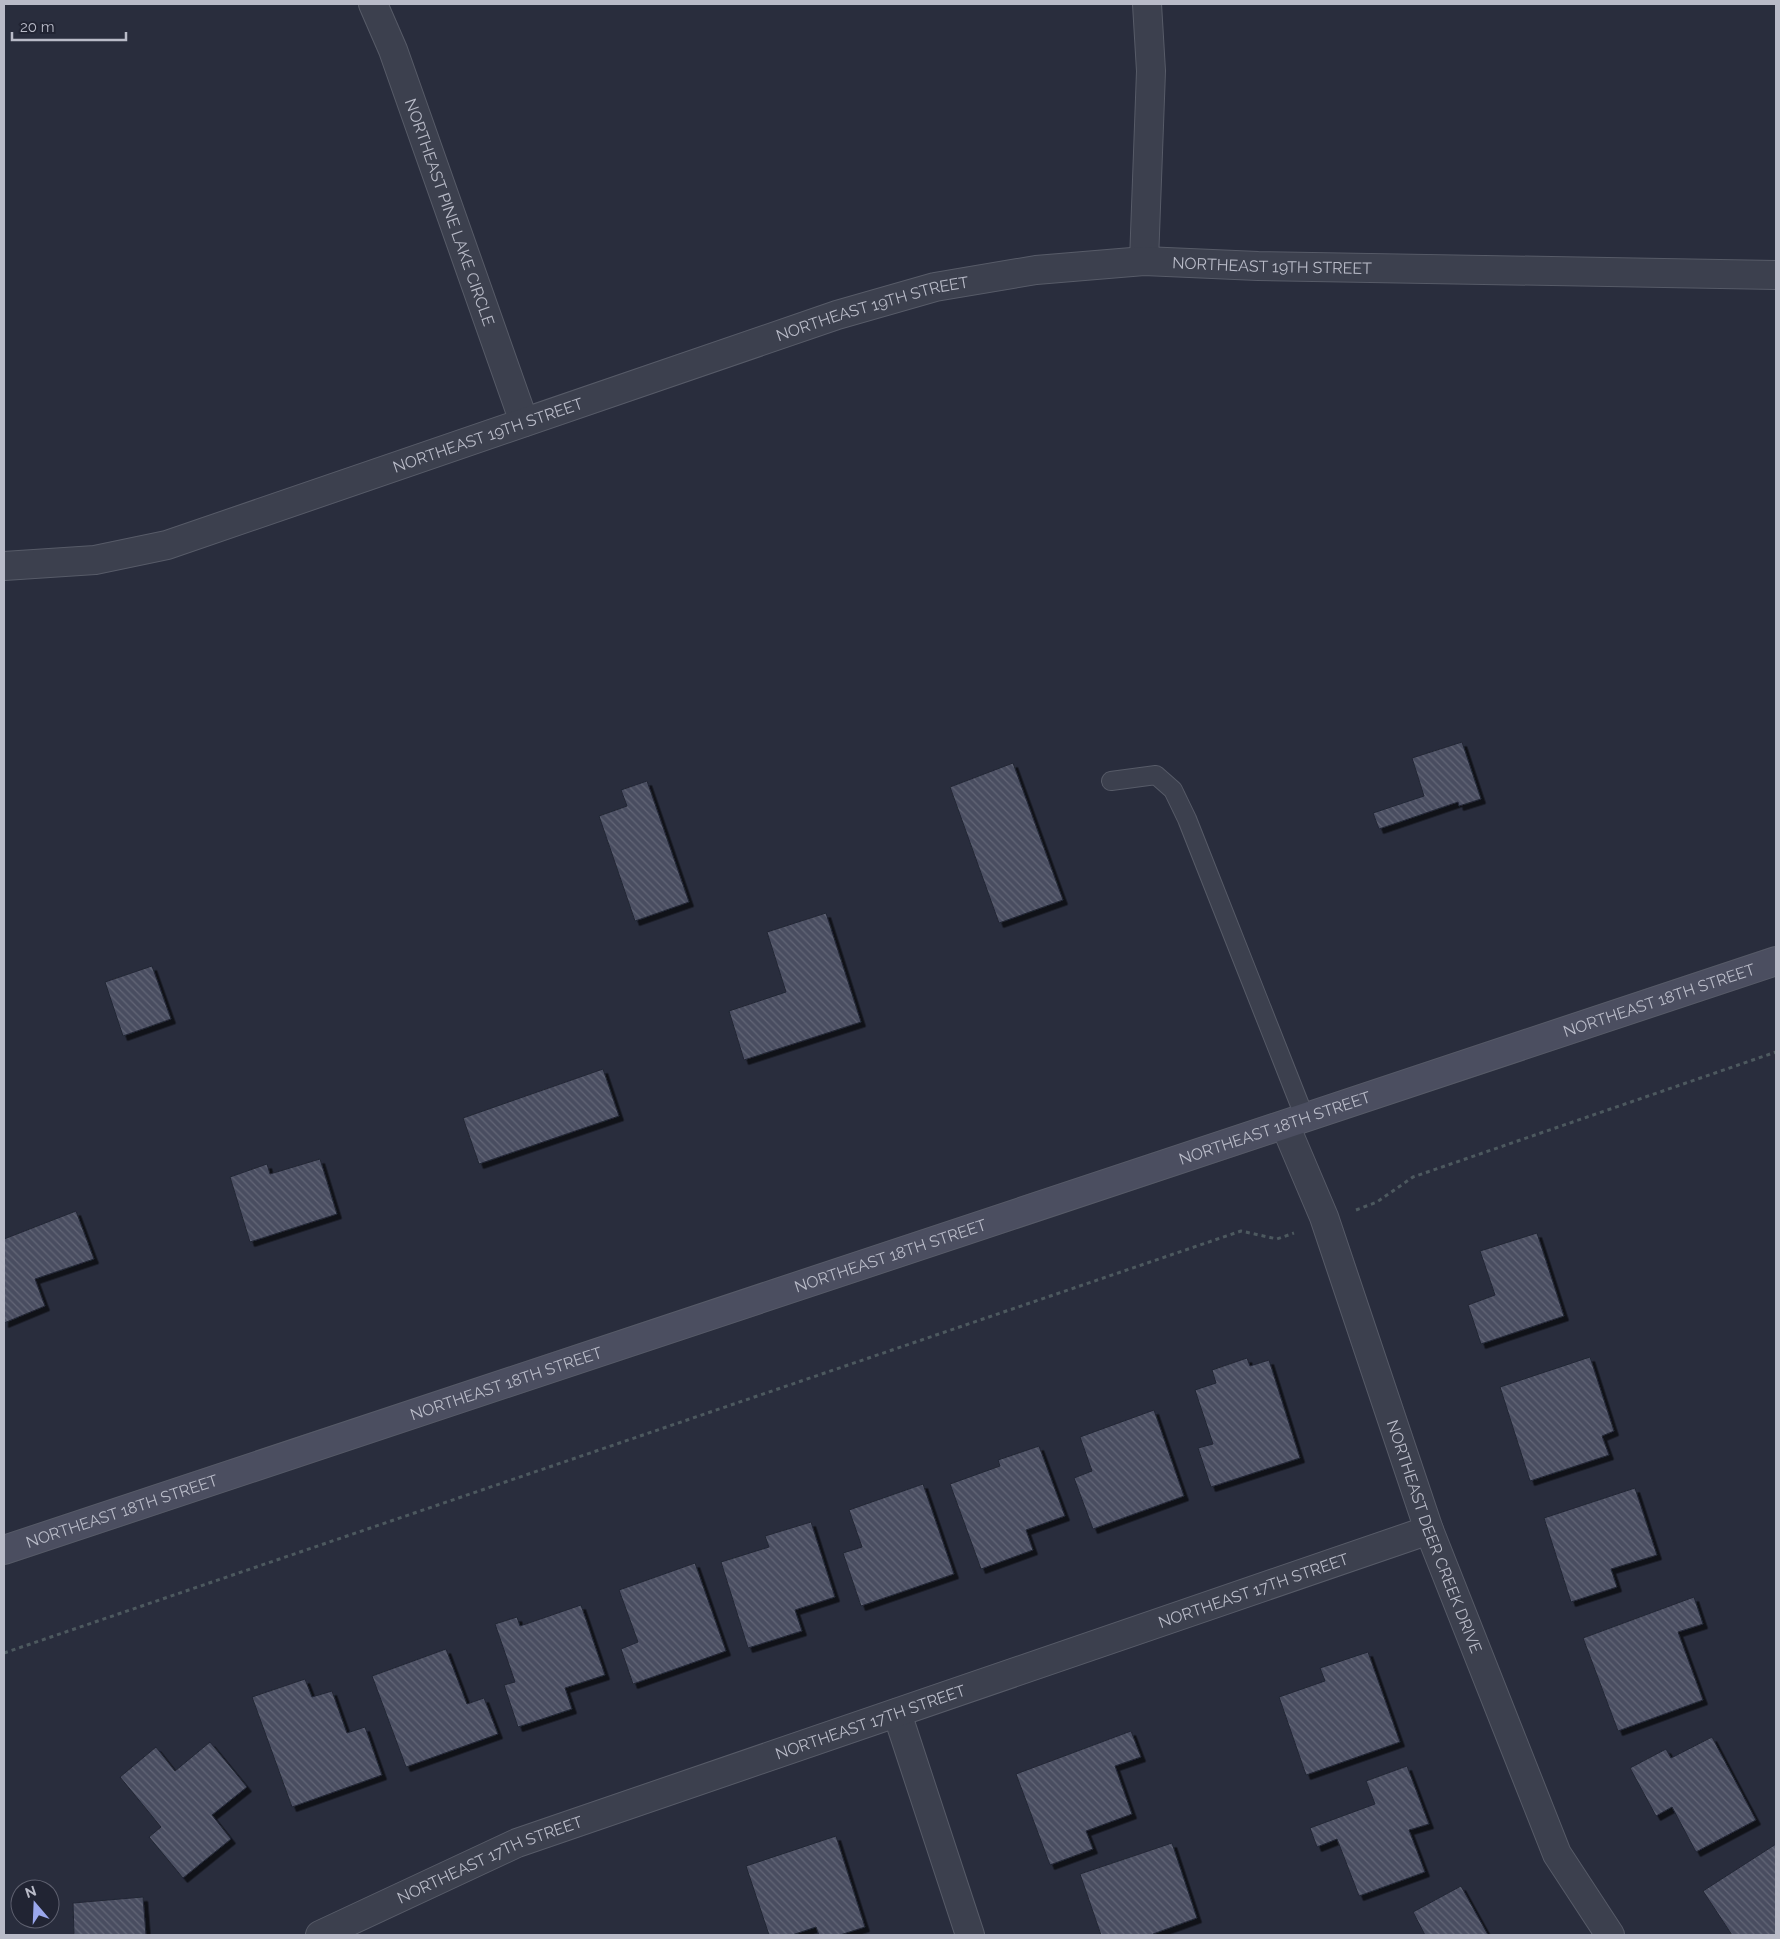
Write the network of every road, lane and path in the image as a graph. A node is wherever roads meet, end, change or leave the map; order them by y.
1 (373, 4) edge
2 (1147, 4) edge
3 (1144, 262) junction
4 (1776, 275) edge
5 (524, 422) junction
6 (4, 566) edge
7 (1111, 781) dead end
8 (1776, 962) edge
9 (1776, 1052) edge
10 (1295, 1122) junction
11 (1325, 1222) junction
12 (1430, 1530) junction
13 (4, 1550) edge
14 (4, 1653) edge
15 (897, 1713) junction
16 (320, 1935) edge
17 (970, 1935) edge
18 (1610, 1935) edge

1 - 5 street, NORTHEAST PINE LAKE CIRCLE
2 - 3 street
3 - 4 street, NORTHEAST 19TH STREET
3 - 5 street, NORTHEAST 19TH STREET
5 - 6 street, NORTHEAST 19TH STREET
7 - 10 lane
8 - 10 street, NORTHEAST 18TH STREET
9 - 11 path
10 - 11 street, NORTHEAST DEER CREEK DRIVE
10 - 13 street, NORTHEAST 18TH STREET
11 - 12 street, NORTHEAST DEER CREEK DRIVE
11 - 14 path
12 - 15 street, NORTHEAST 17TH STREET
12 - 18 street, NORTHEAST DEER CREEK DRIVE
15 - 16 street, NORTHEAST 17TH STREET
15 - 17 street

